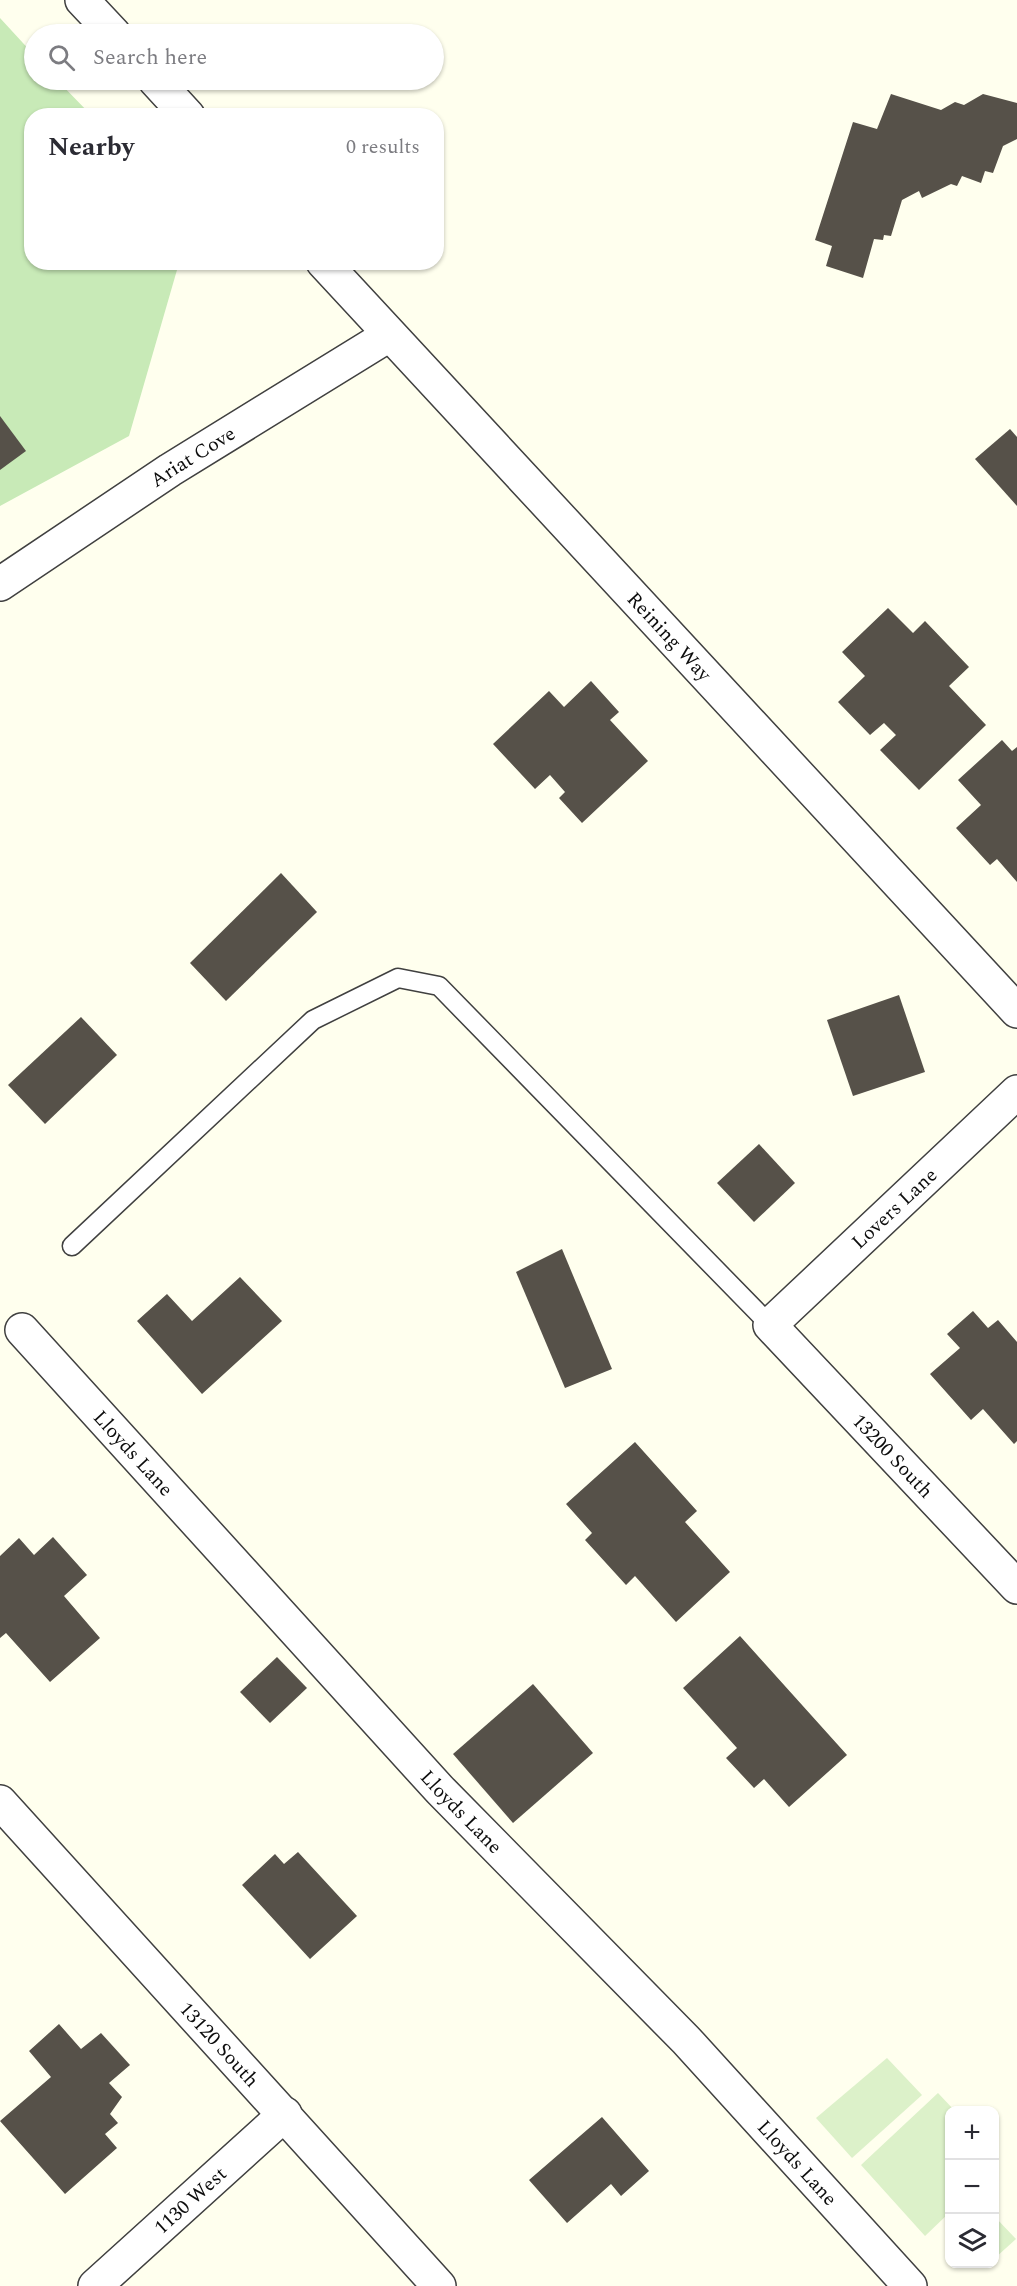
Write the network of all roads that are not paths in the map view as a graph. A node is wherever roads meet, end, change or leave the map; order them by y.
1 (82, 0) edge
2 (105, 24) edge
3 (164, 90) edge
4 (181, 108) edge
5 (330, 270) edge
6 (389, 335) junction
7 (0, 585) edge
8 (1017, 1011) edge
9 (1017, 1092) edge
10 (72, 1246) dead end
11 (770, 1324) junction
12 (22, 1330) dead end
13 (1017, 1587) edge
14 (0, 1802) edge
15 (285, 2114) junction
16 (95, 2286) edge
17 (439, 2286) edge
18 (910, 2286) edge

1 - 2 street
3 - 4 street
5 - 6 street, Reining Way
6 - 7 street, Ariat Cove
6 - 8 street, Reining Way
9 - 11 street, Lovers Lane
10 - 11 lane
11 - 13 street, 13200 South
12 - 18 street, Lloyds Lane
14 - 15 street, 13120 South
15 - 16 street, 1130 West
15 - 17 street, 13120 South

